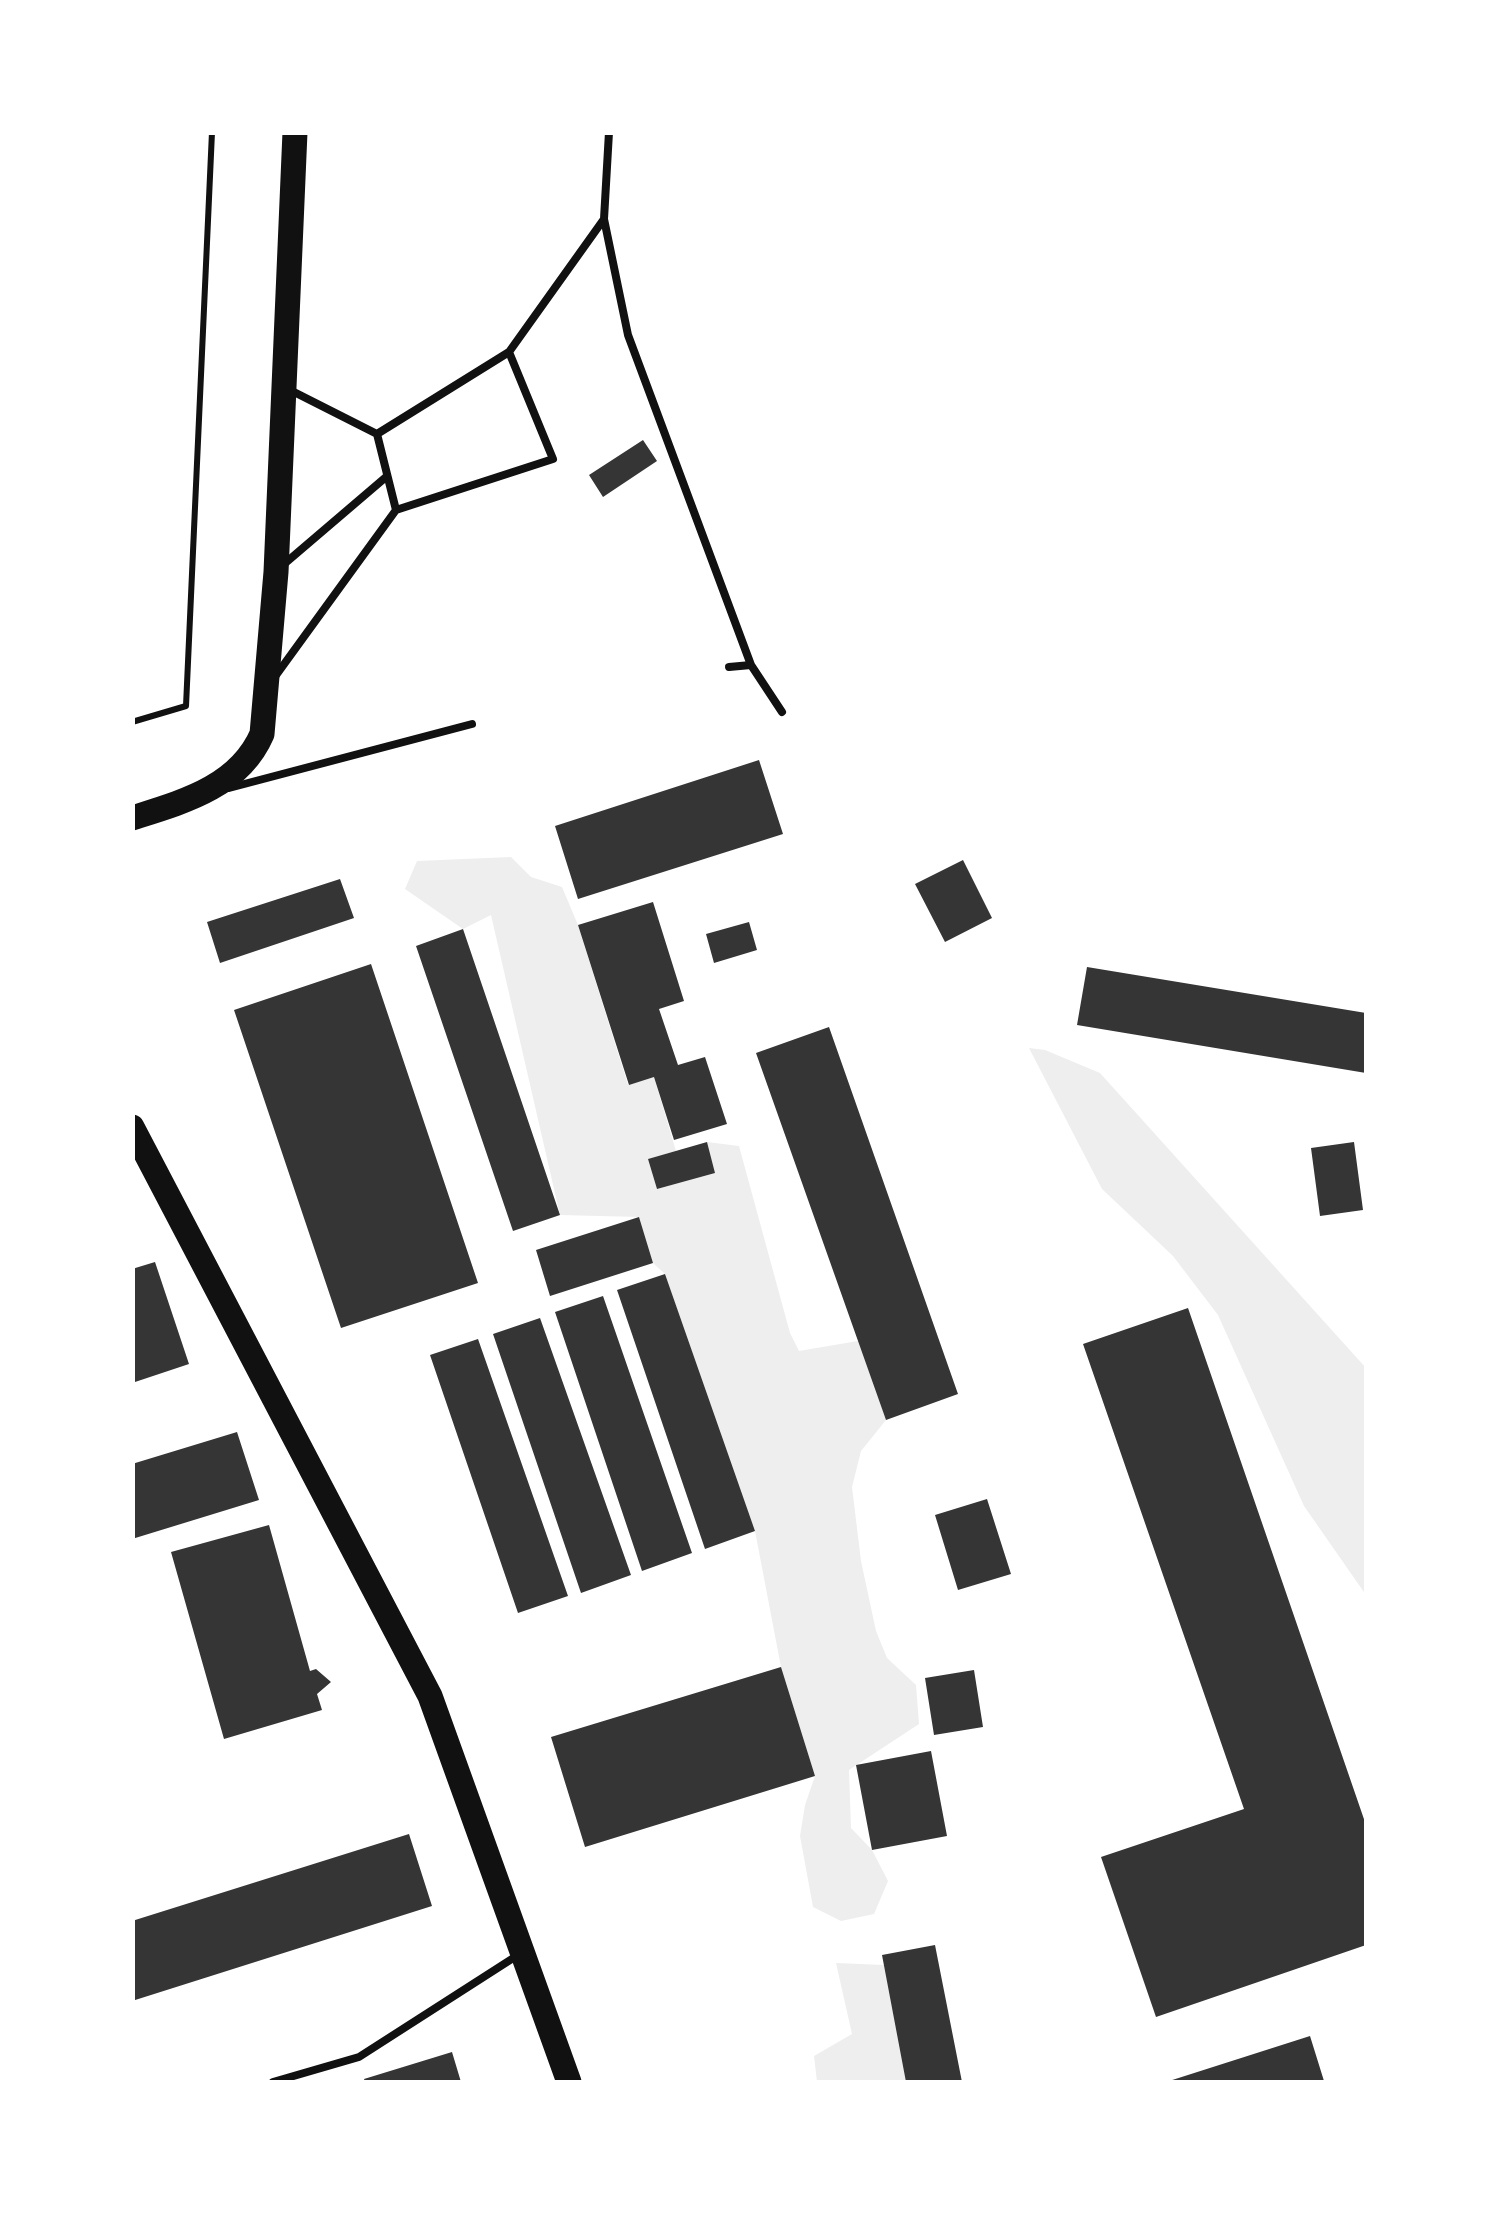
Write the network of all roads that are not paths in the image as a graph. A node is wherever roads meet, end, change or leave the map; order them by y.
1 (295, 132) edge
2 (609, 132) edge
3 (604, 219) junction
4 (509, 352) junction
5 (285, 388) junction
6 (377, 434) junction
7 (386, 477) junction
8 (396, 510) junction
9 (276, 572) junction
10 (752, 666) junction
11 (730, 667) dead end
12 (268, 685) junction
13 (782, 712) dead end
14 (472, 724) dead end
15 (205, 794) junction
16 (132, 818) edge
17 (132, 1128) edge
18 (522, 1952) junction
19 (273, 2082) edge
20 (569, 2082) edge

1 - 5 main road
2 - 3 lane
3 - 4 lane
3 - 10 lane
4 - 6 lane
4 - 8 lane
5 - 6 lane
5 - 9 main road
6 - 7 lane
7 - 8 lane
7 - 9 lane
8 - 12 lane
9 - 12 main road
10 - 11 lane
10 - 13 lane
12 - 15 main road
14 - 15 lane
15 - 16 main road
17 - 18 main road
18 - 19 lane
18 - 20 main road

